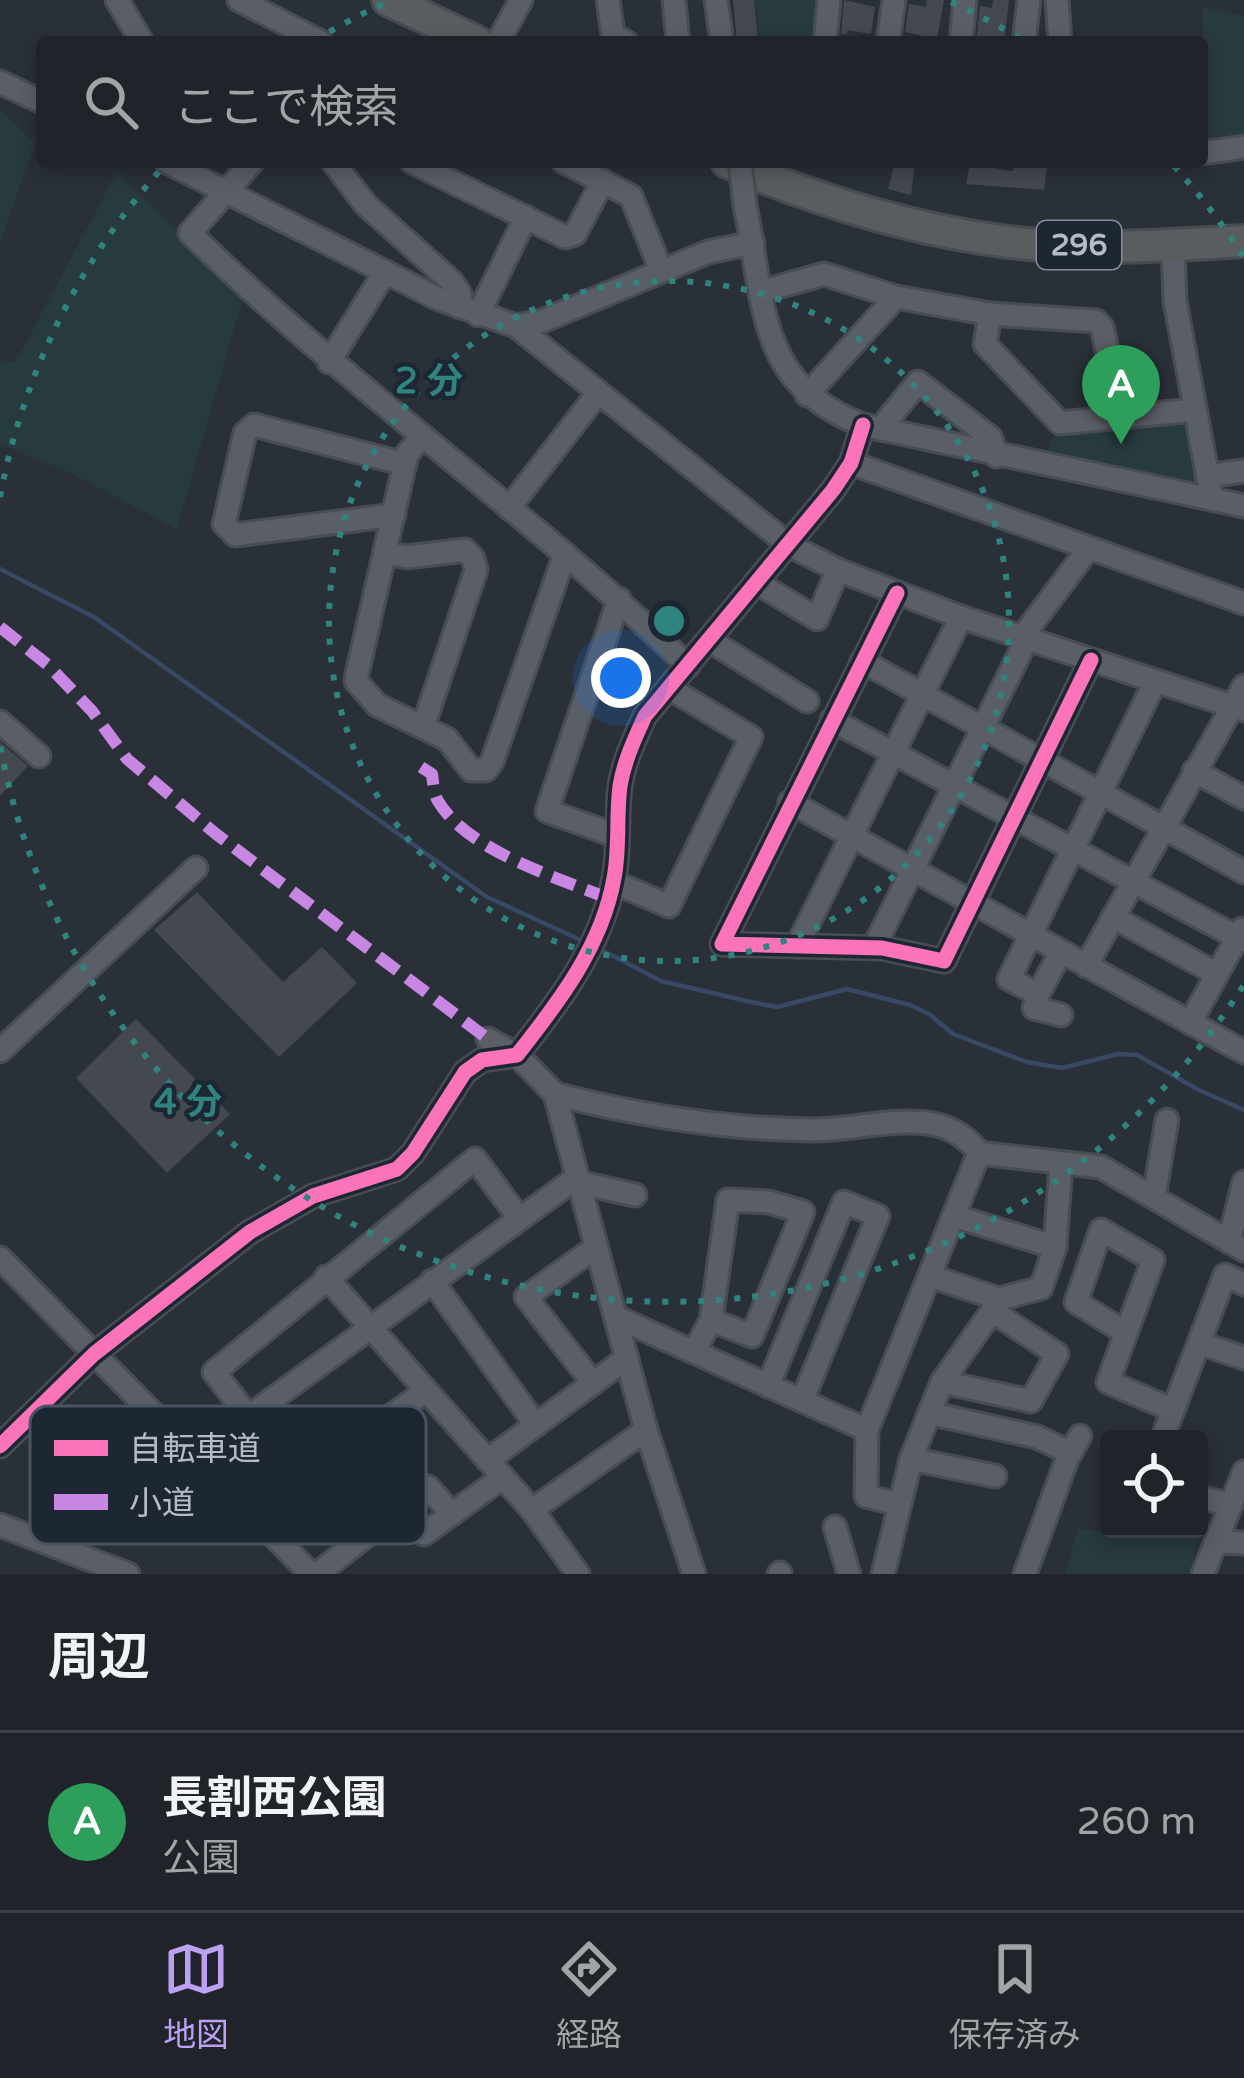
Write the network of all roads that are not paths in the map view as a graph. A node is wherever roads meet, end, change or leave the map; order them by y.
1 (117, 0) edge
2 (239, 0) edge
3 (388, 0) edge
4 (521, 0) edge
5 (608, 0) edge
6 (674, 0) edge
7 (716, 0) edge
8 (829, 0) edge
9 (894, 0) edge
10 (965, 0) edge
11 (1029, 0) edge
12 (1057, 0) edge
13 (138, 36) edge
14 (308, 36) edge
15 (464, 36) edge
16 (501, 36) edge
17 (615, 36) edge
18 (677, 36) edge
19 (721, 36) edge
20 (826, 36) edge
21 (889, 36) edge
22 (962, 36) edge
23 (1025, 36) edge
24 (1060, 36) edge
25 (0, 82) edge
26 (36, 99) edge
27 (1244, 147) edge
28 (1208, 152) edge
29 (179, 168) edge
30 (247, 168) edge
31 (339, 168) edge
32 (424, 168) edge
33 (576, 168) edge
34 (741, 168) edge
35 (743, 168) edge
36 (603, 181) junction
37 (227, 192) junction
38 (526, 217) junction
39 (1244, 241) edge
40 (753, 243) junction
41 (1173, 244) junction
42 (661, 270) junction
43 (386, 272) junction
44 (760, 292) junction
45 (896, 297) junction
46 (459, 307) junction
47 (990, 314) junction
48 (516, 326) junction
49 (328, 362) junction
50 (598, 393) junction
51 (807, 395) junction
52 (1194, 410) junction
53 (1121, 417) junction
54 (872, 427) junction
55 (423, 436) junction
56 (996, 456) junction
57 (851, 463) junction
58 (405, 464) junction
59 (1244, 471) edge
60 (1210, 488) junction
61 (1244, 506) edge
62 (509, 508) junction
63 (394, 515) junction
64 (789, 545) junction
65 (1089, 548) junction
66 (385, 553) junction
67 (565, 554) junction
68 (838, 570) junction
69 (756, 582) junction
70 (897, 593) junction
71 (619, 599) junction
72 (1244, 604) edge
73 (961, 617) junction
74 (1024, 638) junction
75 (709, 640) junction
76 (1091, 660) junction
77 (862, 662) junction
78 (688, 666) junction
79 (1156, 682) junction
80 (669, 688) junction
81 (923, 695) junction
82 (1240, 700) edge
83 (807, 701) dead end
84 (832, 720) junction
85 (0, 722) edge
86 (422, 727) junction
87 (982, 727) junction
88 (893, 753) junction
89 (39, 756) dead end
90 (1042, 760) junction
91 (1194, 771) junction
92 (953, 786) junction
93 (1101, 794) junction
94 (1244, 798) edge
95 (790, 802) junction
96 (1013, 818) junction
97 (1162, 829) junction
98 (617, 836) junction
99 (852, 836) junction
100 (1072, 850) junction
101 (196, 868) dead end
102 (912, 869) junction
103 (1244, 872) edge
104 (614, 882) junction
105 (1132, 883) junction
106 (972, 903) junction
107 (1113, 917) junction
108 (1242, 934) edge
109 (1030, 935) junction
110 (796, 946) junction
111 (874, 947) junction
112 (1060, 952) junction
113 (1086, 966) junction
114 (1217, 974) junction
115 (1038, 994) junction
116 (1061, 1015) dead end
117 (1190, 1023) junction
118 (488, 1040) dead end
119 (1244, 1050) edge
120 (0, 1051) edge
121 (517, 1055) junction
122 (555, 1094) junction
123 (1167, 1120) dead end
124 (980, 1154) junction
125 (1061, 1164) junction
126 (576, 1180) junction
127 (1244, 1182) edge
128 (635, 1195) dead end
129 (1154, 1197) junction
130 (954, 1216) junction
131 (519, 1218) junction
132 (1054, 1246) junction
133 (1237, 1246) edge
134 (596, 1247) junction
135 (0, 1258) edge
136 (930, 1276) junction
137 (326, 1277) junction
138 (432, 1281) junction
139 (1244, 1284) edge
140 (995, 1305) junction
141 (616, 1317) junction
142 (711, 1320) junction
143 (369, 1327) junction
144 (1126, 1333) junction
145 (1199, 1343) junction
146 (694, 1352) junction
147 (94, 1354) junction
148 (627, 1358) junction
149 (1244, 1358) edge
150 (941, 1382) junction
151 (592, 1383) junction
152 (768, 1386) junction
153 (426, 1391) junction
154 (802, 1401) junction
155 (41, 1406) edge
156 (148, 1406) edge
157 (240, 1406) edge
158 (262, 1406) edge
159 (405, 1406) edge
160 (1173, 1410) junction
161 (929, 1413) junction
162 (30, 1417) edge
163 (536, 1425) junction
164 (646, 1430) junction
165 (867, 1430) junction
166 (1165, 1430) edge
167 (0, 1446) edge
168 (910, 1459) junction
169 (495, 1468) junction
170 (1244, 1472) edge
171 (995, 1476) dead end
172 (428, 1487) dead end
173 (1208, 1499) edge
174 (898, 1504) junction
175 (1231, 1505) junction
176 (532, 1510) junction
177 (452, 1514) junction
178 (0, 1526) edge
179 (835, 1527) dead end
180 (426, 1533) edge
181 (30, 1537) edge
182 (1218, 1542) junction
183 (1244, 1543) edge
184 (48, 1544) edge
185 (284, 1544) edge
186 (354, 1544) edge
187 (884, 1570) edge
188 (128, 1574) edge
189 (314, 1574) edge
190 (578, 1574) edge
191 (694, 1574) edge
192 (849, 1574) edge
193 (860, 1574) edge
194 (1025, 1574) edge
195 (1203, 1574) edge

1 - 13 street
2 - 14 street
3 - 15 highway
4 - 16 street
5 - 17 street
6 - 18 street
7 - 19 street
8 - 20 street
9 - 21 street
10 - 22 street
11 - 23 street
12 - 24 street
25 - 26 street
27 - 28 street
29 - 37 street
30 - 37 street
31 - 46 street
32 - 38 street
33 - 36 street
34 - 40 street, bridge
35 - 41 highway, 296
36 - 38 street
36 - 42 street
37 - 43 street
37 - 49 street
38 - 46 street
39 - 41 highway, 296
40 - 42 street
40 - 44 street
41 - 52 street
42 - 48 street
43 - 46 street
43 - 49 street
44 - 45 street
44 - 51 street
45 - 47 street
45 - 51 street
46 - 48 street
47 - 53 street
47 - 53 street
48 - 50 street
49 - 55 street
50 - 62 street
50 - 64 street
51 - 54 street
52 - 53 street
52 - 60 street
54 - 56 street
54 - 56 street
54 - 57 street
55 - 58 street
55 - 62 street
56 - 60 street
57 - 64 street
57 - 65 street
58 - 63 street
58 - 63 street
59 - 60 street
60 - 61 street
62 - 67 street
63 - 66 street
64 - 68 street
64 - 69 street
65 - 72 street
65 - 74 street
66 - 86 street
66 - 86 street
67 - 71 street
67 - 86 street
68 - 69 street
68 - 70 street
69 - 75 street
70 - 73 street
70 - 77 street
71 - 78 street
71 - 98 street
73 - 74 street
73 - 81 street
74 - 76 street
74 - 87 street
75 - 78 street
75 - 83 street
76 - 79 street
76 - 90 street
77 - 81 street
77 - 84 street
78 - 80 street
79 - 82 street
79 - 93 street
80 - 98 street
80 - 104 street
81 - 87 street
81 - 88 street
82 - 91 street
84 - 88 street
84 - 95 street
85 - 89 street
87 - 90 street
87 - 92 street
88 - 92 street
88 - 99 street
90 - 93 street
90 - 96 street
91 - 94 street
91 - 97 street
92 - 96 street
92 - 102 street
93 - 97 street
93 - 100 street
95 - 99 street
95 - 110 street
96 - 100 street
96 - 106 street
97 - 103 street
97 - 105 street
98 - 104 street
99 - 102 street
99 - 110 street
100 - 105 street
100 - 109 street
101 - 120 street
102 - 106 street
102 - 111 street
104 - 121 street
105 - 107 street
105 - 108 street
106 - 109 street
106 - 111 street
107 - 113 street
107 - 114 street
108 - 114 street
109 - 112 street
109 - 115 street
110 - 111 street
112 - 113 street
112 - 115 street
113 - 117 street
114 - 117 street
115 - 116 street
117 - 119 street
118 - 121 street
121 - 122 street
121 - 147 street
122 - 124 street
122 - 126 street
123 - 129 street
124 - 125 street
124 - 130 street
125 - 129 street
125 - 132 street
126 - 128 street
126 - 131 street
126 - 134 street
127 - 133 street
129 - 133 street
130 - 132 street
130 - 136 street
131 - 137 street
131 - 138 street
132 - 140 street
134 - 141 street
134 - 151 street
135 - 147 street
136 - 140 street
136 - 165 street
137 - 143 street
137 - 157 street
138 - 143 street
138 - 163 street
139 - 145 street
140 - 150 street
140 - 150 street
141 - 146 street
141 - 148 street
142 - 142 street
142 - 146 street
143 - 153 street
143 - 158 street
144 - 144 street
144 - 160 street
145 - 149 street
145 - 160 street
146 - 152 street
147 - 155 street
147 - 156 street
148 - 151 street
148 - 164 street
150 - 161 street
151 - 163 street
152 - 154 street
152 - 154 street
153 - 159 street
153 - 169 street
154 - 165 street
160 - 166 street
161 - 168 street
161 - 194 street
162 - 167 street
163 - 169 street
164 - 176 street
164 - 191 street
165 - 174 street
168 - 171 street
168 - 174 street
169 - 176 street
169 - 177 street
170 - 175 street
172 - 177 street
173 - 175 street
174 - 187 street
175 - 182 street
176 - 190 street
177 - 180 street
178 - 181 street
179 - 192 street
182 - 183 street
182 - 195 street
184 - 188 street
185 - 189 street
186 - 189 street
187 - 193 street

